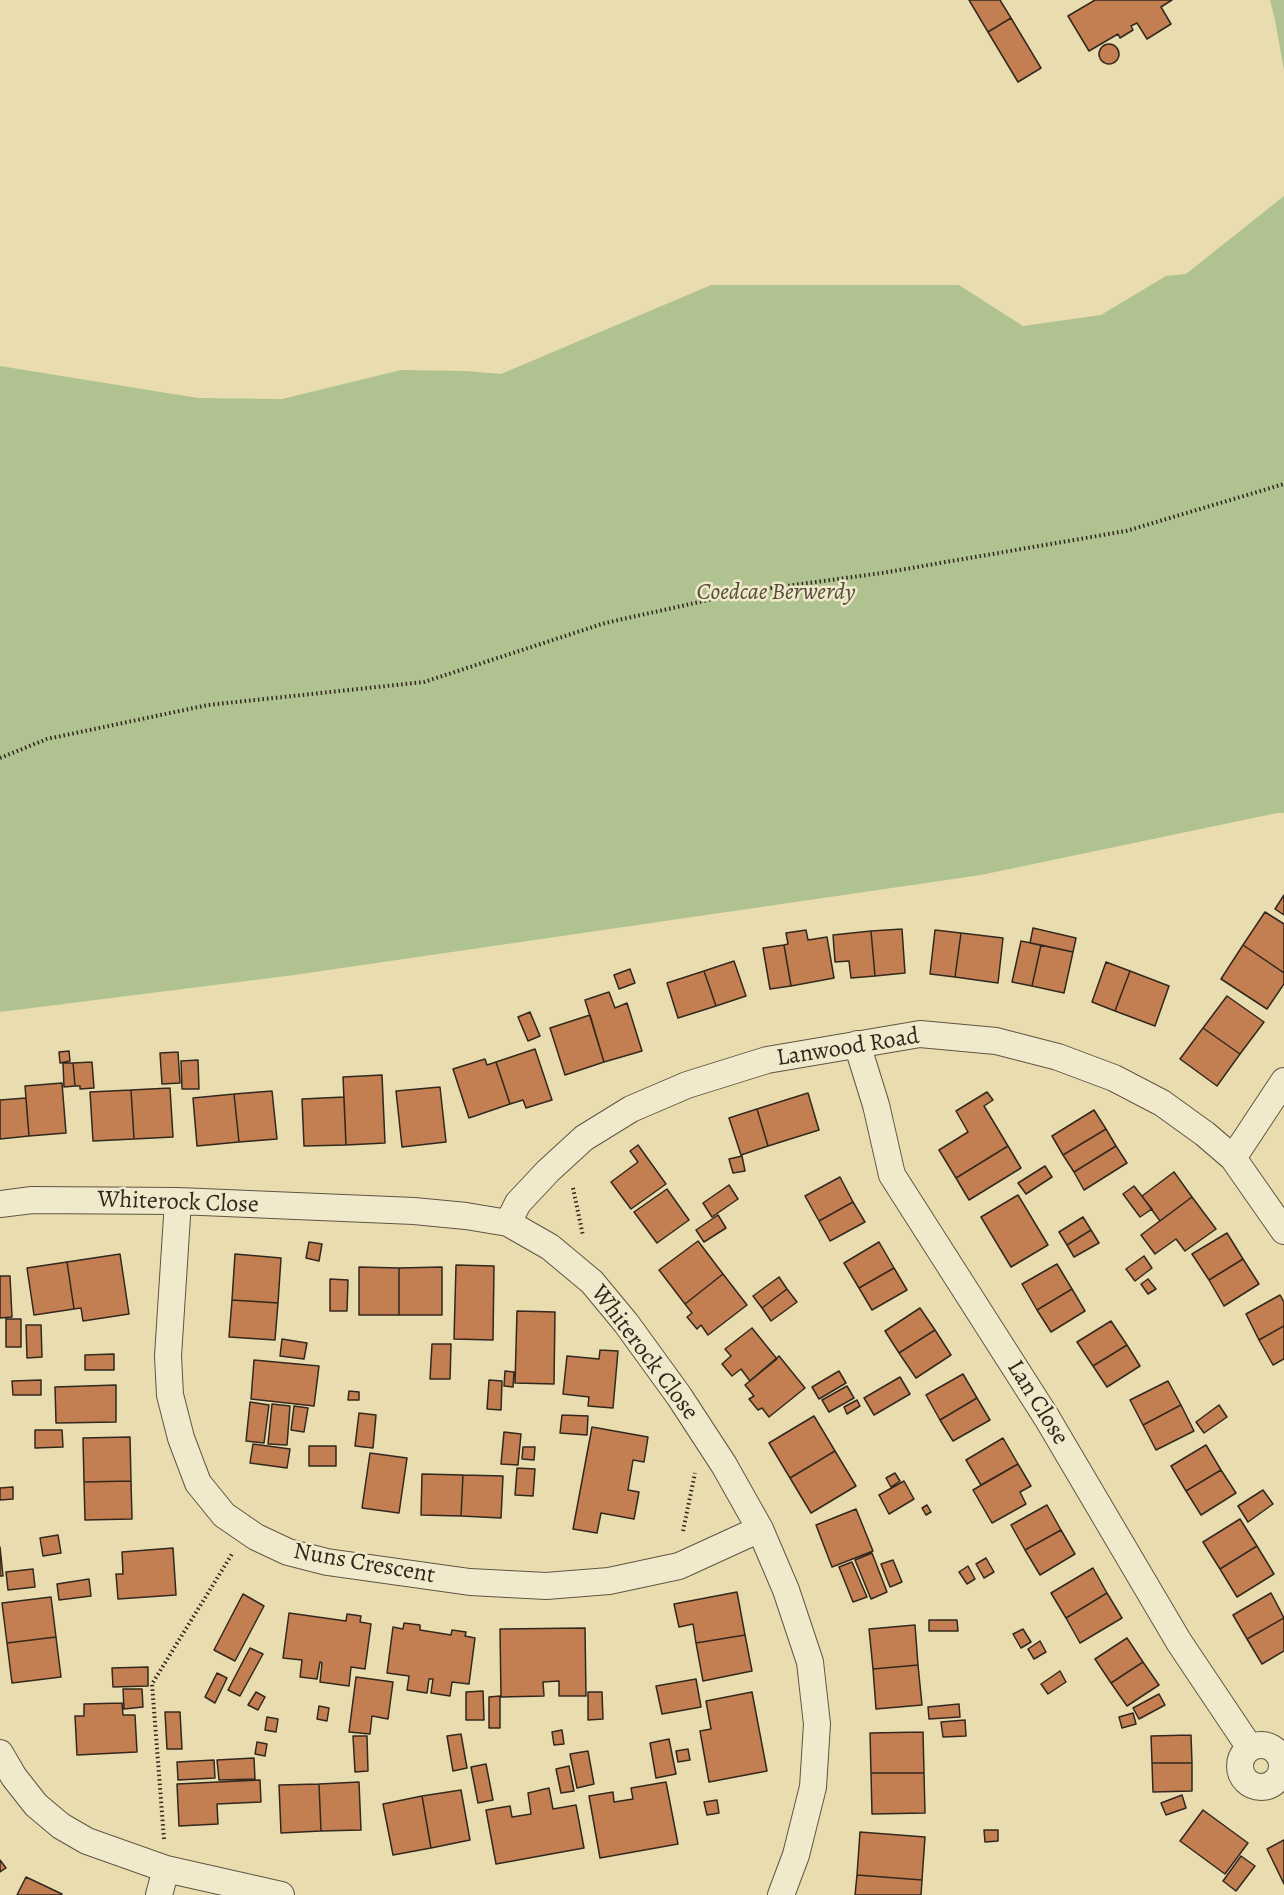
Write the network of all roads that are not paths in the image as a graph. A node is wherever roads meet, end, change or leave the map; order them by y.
1 (857, 1044) junction
2 (1284, 1081) edge
3 (1233, 1158) junction
4 (178, 1201) junction
5 (0, 1204) edge
6 (508, 1223) junction
7 (1284, 1231) edge
8 (760, 1529) junction
9 (1250, 1748) junction
10 (0, 1753) edge
11 (1282, 1757) edge
12 (166, 1869) junction
13 (159, 1895) edge
14 (281, 1895) edge
15 (781, 1895) edge

1 - 3 street, Lanwood Road
1 - 6 street, Lanwood Road
1 - 9 street, Lan Close
2 - 3 street
3 - 7 street, Lanwood Road
4 - 5 street, Whiterock Close
4 - 6 street, Whiterock Close
4 - 8 street, Nuns Crescent
6 - 8 street, Whiterock Close
8 - 15 street, Whiterock Close
9 - 11 street
9 - 11 street
10 - 12 street
12 - 13 street
12 - 14 street

